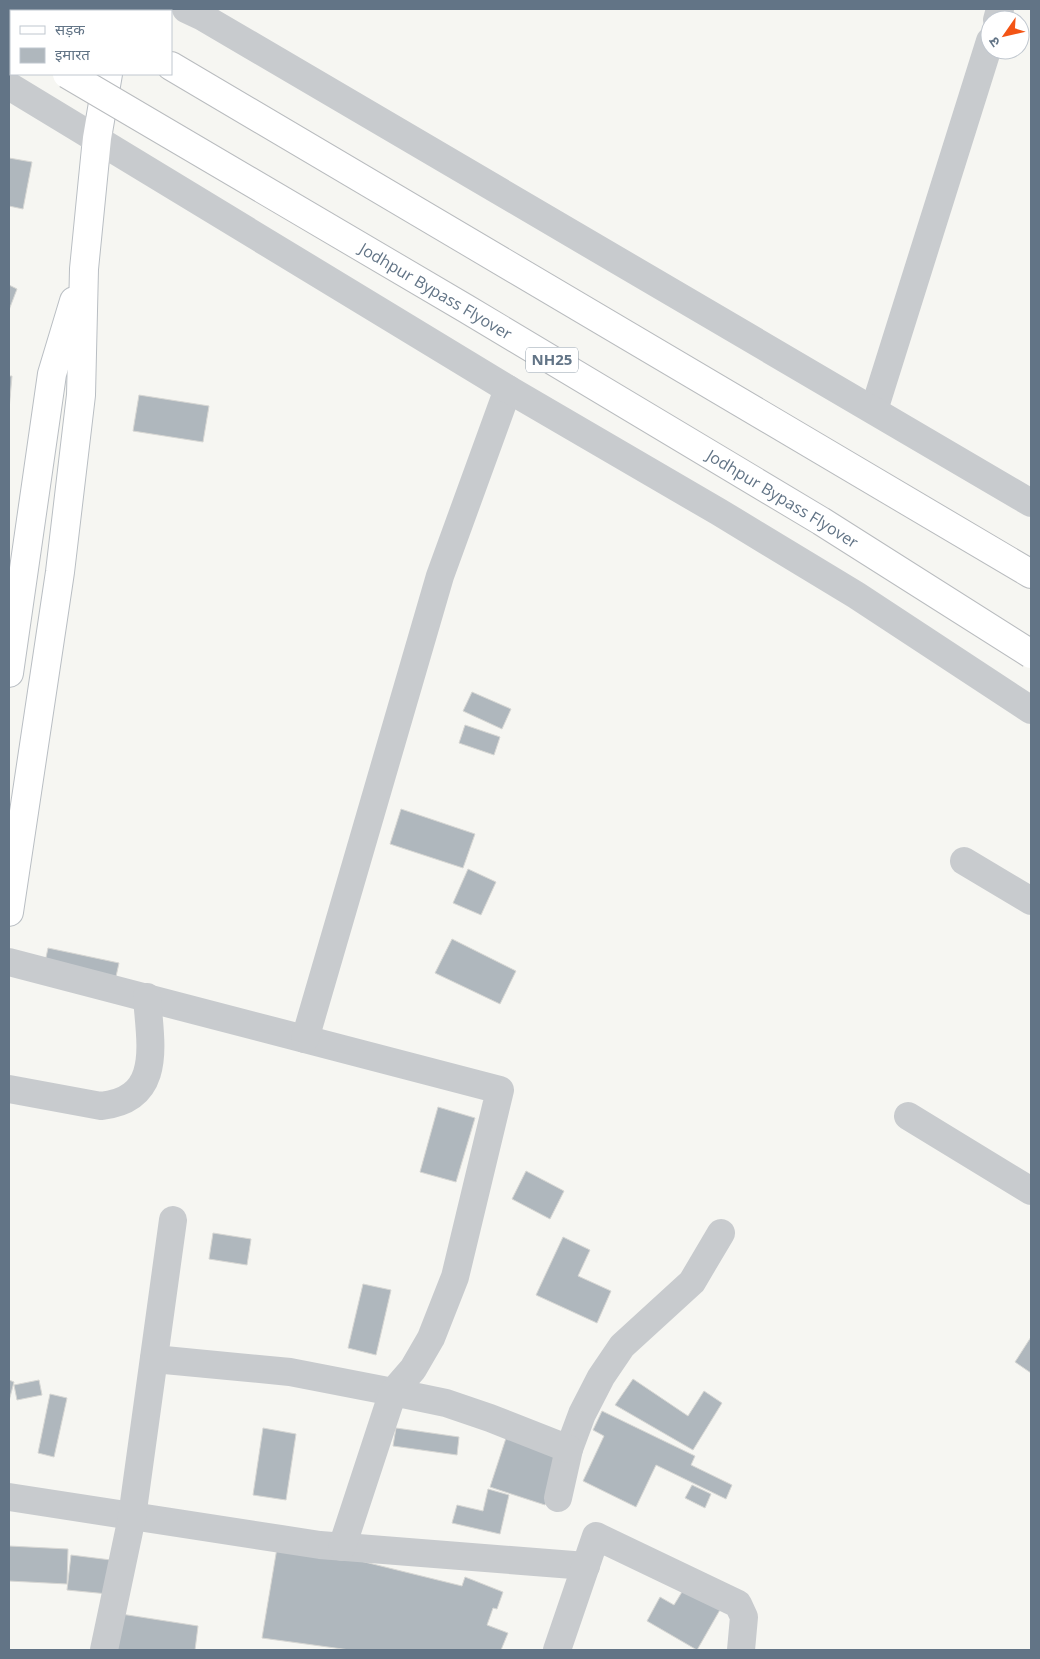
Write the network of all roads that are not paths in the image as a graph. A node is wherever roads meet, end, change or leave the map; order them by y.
1 (186, 9) edge
2 (984, 60) edge
3 (172, 67) edge
4 (69, 75) edge
5 (108, 75) edge
6 (9, 86) edge
7 (96, 138) junction
8 (84, 269) junction
9 (508, 389) junction
10 (874, 410) junction
11 (1031, 503) edge
12 (1031, 574) edge
13 (1031, 654) edge
14 (9, 673) edge
15 (1031, 710) edge
16 (964, 861) dead end
17 (1031, 901) edge
18 (9, 912) edge
19 (9, 962) edge
20 (147, 997) junction
21 (305, 1039) junction
22 (9, 1089) edge
23 (908, 1116) dead end
24 (1031, 1191) edge
25 (173, 1220) dead end
26 (721, 1233) dead end
27 (154, 1359) junction
28 (393, 1392) junction
29 (569, 1449) junction
30 (9, 1497) edge
31 (558, 1498) dead end
32 (132, 1517) junction
33 (342, 1547) junction
34 (586, 1566) junction
35 (104, 1650) edge
36 (557, 1650) edge
37 (741, 1650) edge

1 - 10 street
2 - 10 street
3 - 12 main road
4 - 13 main road, Jodhpur Bypass Flyover / NH25, bridge
5 - 7 main road
6 - 7 street
7 - 8 main road
7 - 9 street
8 - 14 main road
8 - 18 main road
9 - 15 street
9 - 21 street
10 - 11 street
16 - 17 street
19 - 20 street
20 - 21 street
20 - 22 street
21 - 28 street
23 - 24 street
25 - 27 street
26 - 29 street
27 - 28 street
27 - 32 street
28 - 29 street
28 - 33 street
29 - 31 street
30 - 32 street
32 - 33 street
32 - 35 street
33 - 34 street
34 - 36 street
34 - 37 street

